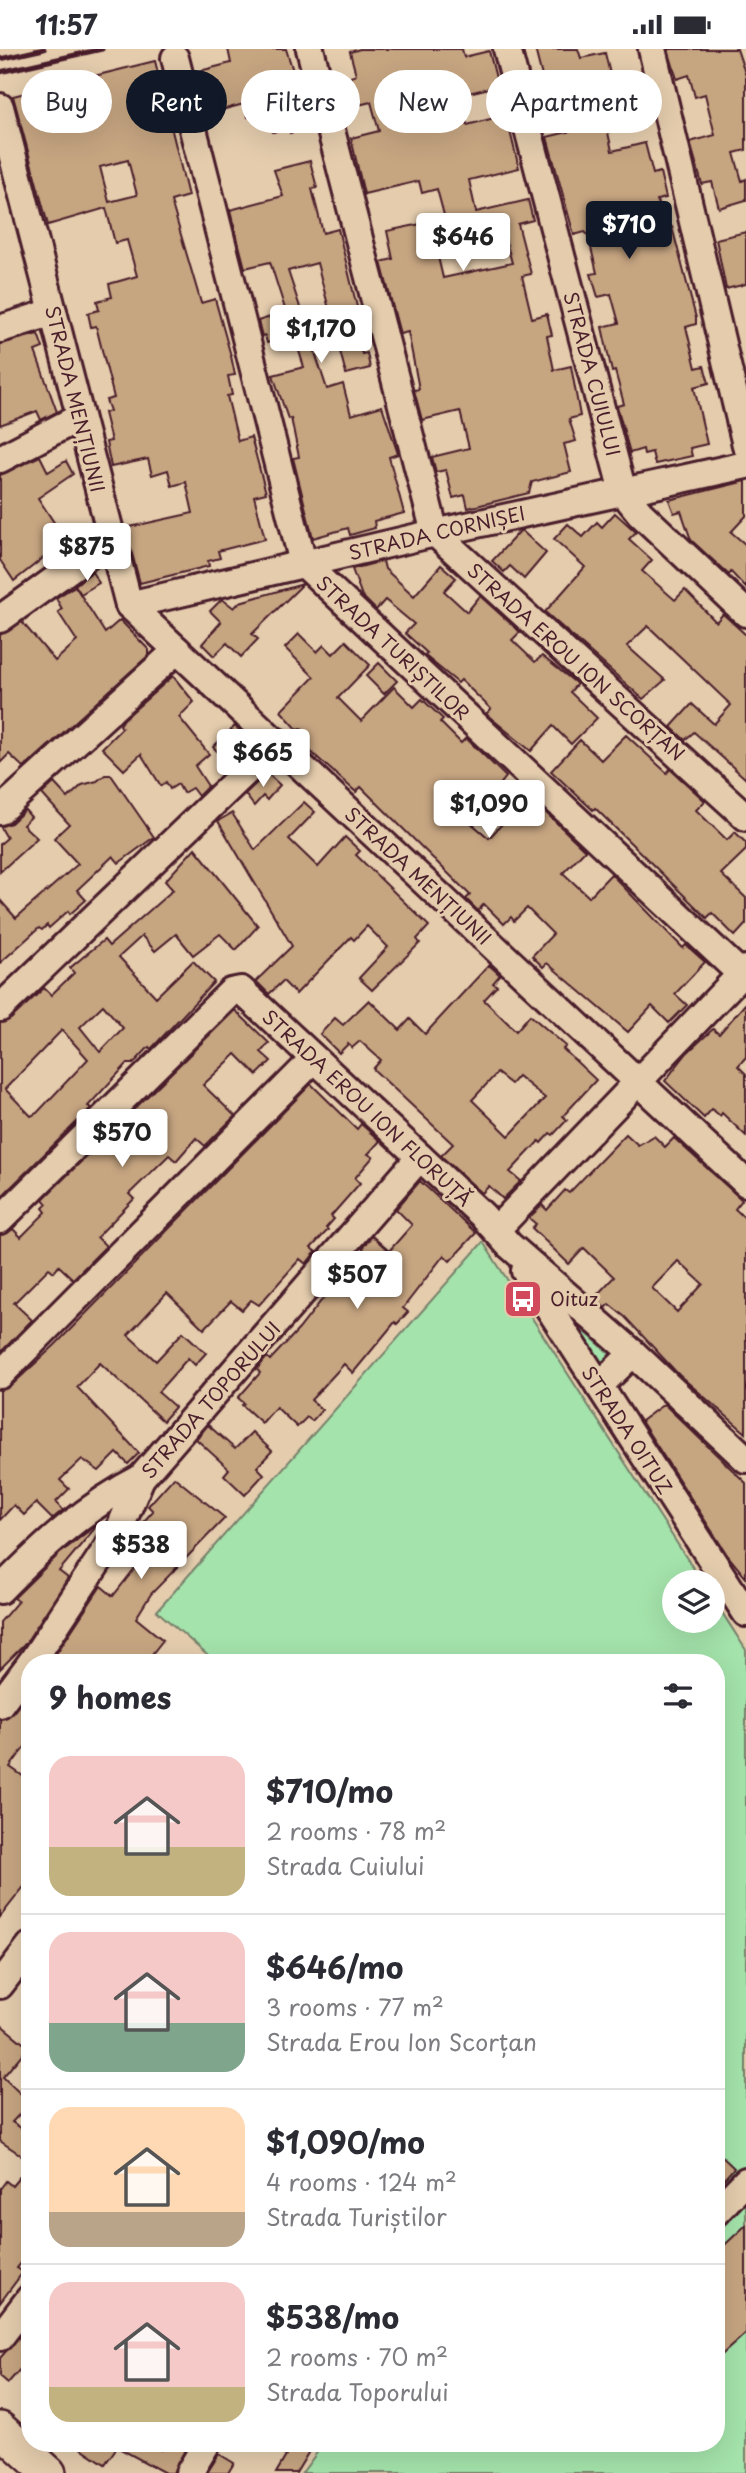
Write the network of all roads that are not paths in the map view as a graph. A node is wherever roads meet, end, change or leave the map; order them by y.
1 (310, 49) edge
2 (507, 49) edge
3 (652, 49) edge
4 (175, 58) dead end
5 (0, 107) edge
6 (9, 179) edge
7 (53, 312) junction
8 (0, 329) edge
9 (80, 417) junction
10 (746, 445) edge
11 (0, 459) edge
12 (746, 465) edge
13 (623, 492) junction
14 (435, 533) junction
15 (110, 540) junction
16 (303, 563) junction
17 (129, 605) junction
18 (746, 613) edge
19 (0, 619) edge
20 (177, 650) junction
21 (277, 742) junction
22 (0, 811) edge
23 (746, 817) edge
24 (743, 971) edge
25 (0, 1008) edge
26 (314, 1059) junction
27 (639, 1084) junction
28 (420, 1157) junction
29 (746, 1183) edge
30 (0, 1220) edge
31 (503, 1238) junction
32 (633, 1353) junction
33 (0, 1375) edge
34 (599, 1386) junction
35 (746, 1459) edge
36 (141, 1478) junction
37 (0, 1590) edge
38 (746, 1613) edge
39 (36, 1654) edge
40 (21, 1675) edge
41 (0, 1704) edge
42 (21, 1958) edge
43 (0, 1986) edge
44 (743, 2189) edge
45 (725, 2204) edge
46 (21, 2310) edge
47 (0, 2337) edge
48 (0, 2429) edge
49 (21, 2448) edge
50 (26, 2452) edge
51 (202, 2452) edge
52 (49, 2473) edge
53 (189, 2473) edge

1 - 14 street
2 - 13 street, STRADA CUIULUI
3 - 10 street
4 - 16 street, STRADA TURIȘTILOR
5 - 6 street, STRADA MENȚIUNII
6 - 7 street, STRADA MENȚIUNII
7 - 8 street
7 - 9 street, STRADA MENȚIUNII
9 - 11 street
9 - 15 street, STRADA MENȚIUNII
12 - 13 street, STRADA CORNIȘEI
13 - 14 street, STRADA CORNIȘEI
13 - 18 street, STRADA CUIULUI
14 - 16 street, STRADA CORNIȘEI
14 - 23 street, STRADA EROU ION SCORȚAN
15 - 17 street, STRADA MENȚIUNII
15 - 19 street
16 - 17 street, STRADA CORNIȘEI
16 - 24 street, STRADA TURIȘTILOR
17 - 20 street, STRADA MENȚIUNII
20 - 21 street, STRADA MENȚIUNII
20 - 22 street
21 - 25 street
21 - 27 street, STRADA MENȚIUNII
24 - 27 street
26 - 28 street, STRADA EROU ION FLORUȚĂ
26 - 30 street, STRADA EROU ION FLORUȚĂ
26 - 33 street
27 - 29 street, STRADA MENȚIUNII
27 - 31 street
28 - 31 street, STRADA EROU ION FLORUȚĂ
28 - 36 street, STRADA TOPORULUI
31 - 32 street
31 - 34 street, STRADA OITUZ
32 - 34 street
32 - 35 street
34 - 38 street, STRADA OITUZ
36 - 37 street
36 - 39 street, STRADA TOPORULUI
40 - 41 street, STRADA TOPORULUI
42 - 43 street
44 - 45 street
46 - 47 street
48 - 49 main road
50 - 52 main road
51 - 53 street

